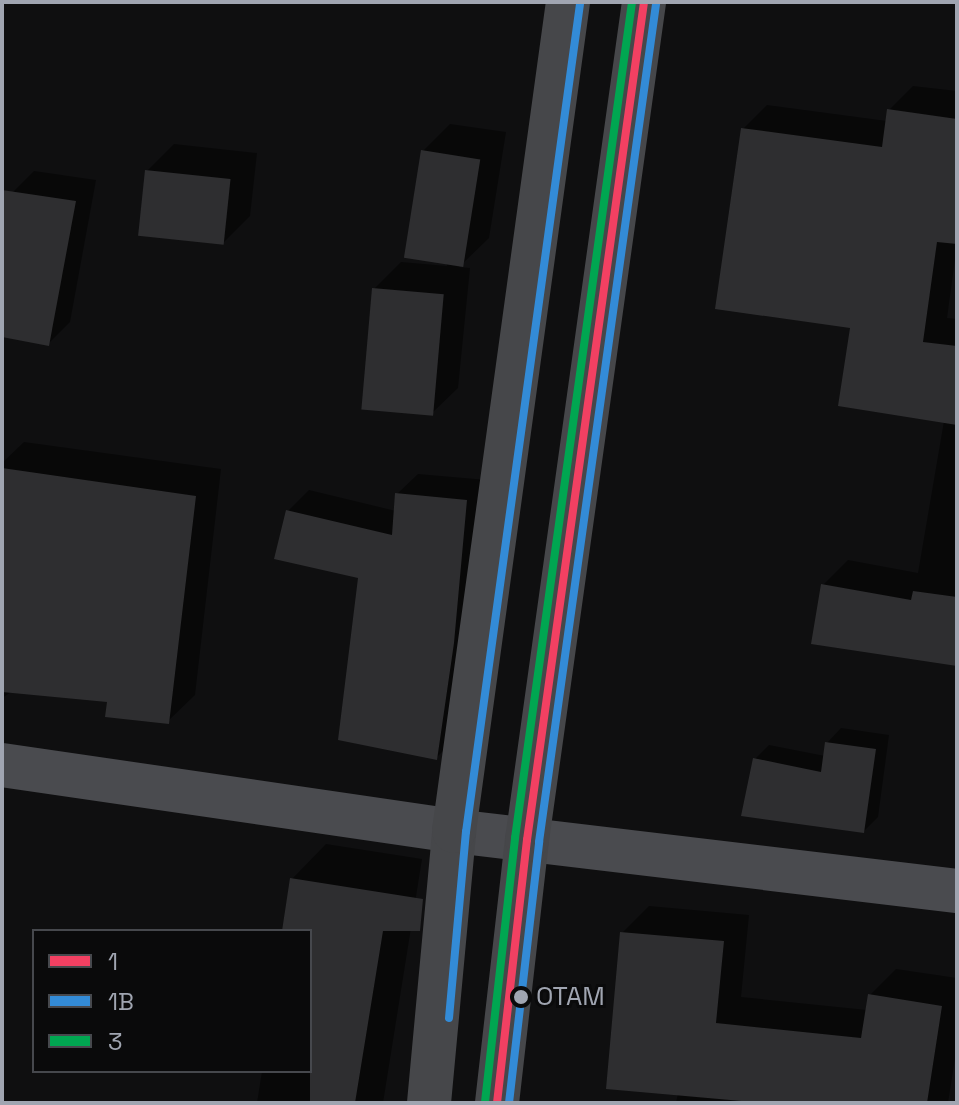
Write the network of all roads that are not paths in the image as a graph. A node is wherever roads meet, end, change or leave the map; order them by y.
1 (568, 2) edge
2 (644, 2) edge
3 (2, 765) edge
4 (454, 831) junction
5 (527, 840) junction
6 (957, 891) edge
7 (429, 1103) edge
8 (497, 1103) edge

1 - 4 main road
2 - 5 main road
3 - 4 street
4 - 5 street
4 - 7 main road
5 - 6 street
5 - 8 main road

